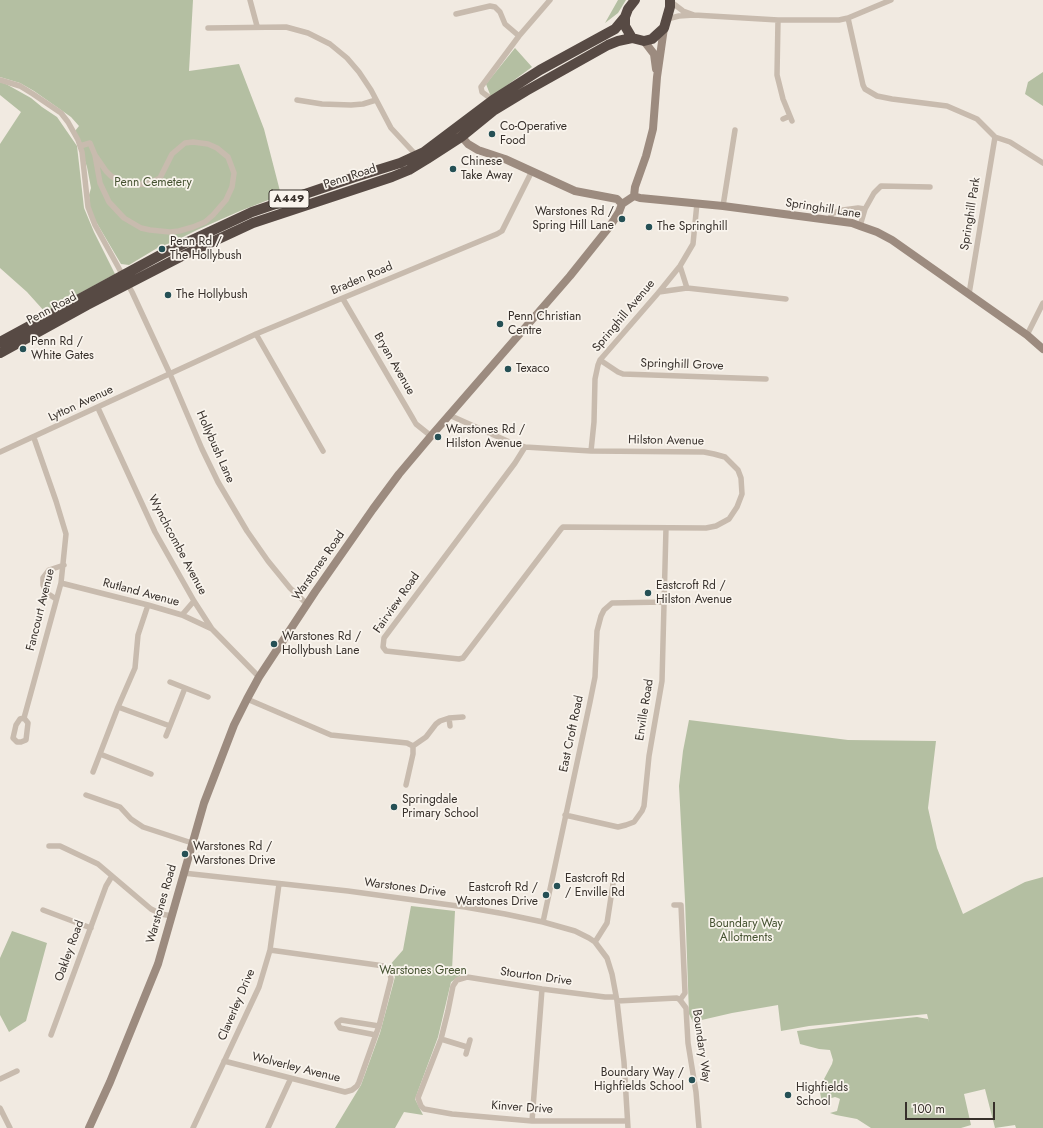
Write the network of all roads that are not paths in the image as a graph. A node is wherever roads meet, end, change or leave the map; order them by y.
1 (250, 0) edge
2 (550, 0) edge
3 (635, 0) edge
4 (670, 0) edge
5 (891, 0) edge
6 (456, 14) dead end
7 (694, 15) junction
8 (625, 17) junction
9 (848, 18) junction
10 (778, 20) junction
11 (666, 23) junction
12 (257, 26) junction
13 (208, 28) dead end
14 (520, 36) junction
15 (632, 38) junction
16 (644, 41) junction
17 (657, 77) junction
18 (0, 80) edge
19 (297, 100) dead end
20 (376, 100) junction
21 (497, 103) junction
22 (783, 119) dead end
23 (735, 130) dead end
24 (458, 133) junction
25 (995, 136) junction
26 (80, 146) junction
27 (95, 155) junction
28 (417, 156) junction
29 (1043, 163) edge
30 (532, 171) junction
31 (930, 187) dead end
32 (634, 196) junction
33 (697, 203) junction
34 (622, 204) junction
35 (723, 206) junction
36 (865, 209) junction
37 (828, 220) junction
38 (860, 226) junction
39 (680, 266) junction
40 (125, 280) junction
41 (687, 288) junction
42 (659, 292) junction
43 (969, 294) junction
44 (343, 299) junction
45 (786, 299) dead end
46 (1043, 303) edge
47 (256, 334) junction
48 (1027, 335) junction
49 (0, 342) edge
50 (1043, 349) edge
51 (0, 353) edge
52 (600, 360) junction
53 (170, 374) junction
54 (766, 379) dead end
55 (98, 408) junction
56 (449, 415) junction
57 (431, 436) junction
58 (34, 438) junction
59 (525, 447) junction
60 (323, 451) dead end
61 (591, 451) junction
62 (0, 452) edge
63 (567, 526) joint
64 (666, 528) junction
65 (64, 565) junction
66 (61, 584) junction
67 (56, 599) junction
68 (194, 601) junction
69 (664, 602) junction
70 (308, 604) junction
71 (148, 605) junction
72 (182, 615) junction
73 (212, 629) junction
74 (259, 677) junction
75 (170, 682) dead end
76 (185, 688) junction
77 (208, 697) dead end
78 (247, 699) junction
79 (118, 707) junction
80 (463, 717) dead end
81 (24, 718) dead end
82 (449, 718) junction
83 (170, 726) junction
84 (450, 726) dead end
85 (166, 736) dead end
86 (413, 746) junction
87 (100, 754) junction
88 (93, 772) dead end
89 (151, 774) dead end
90 (406, 785) dead end
91 (86, 795) dead end
92 (565, 815) junction
93 (192, 843) junction
94 (49, 846) dead end
95 (183, 873) junction
96 (112, 876) junction
97 (279, 884) junction
98 (613, 884) dead end
99 (674, 904) dead end
100 (43, 910) dead end
101 (172, 916) junction
102 (543, 922) junction
103 (91, 928) junction
104 (594, 942) junction
105 (270, 950) junction
106 (542, 989) junction
107 (617, 999) junction
108 (680, 1000) junction
109 (379, 1026) junction
110 (51, 1035) dead end
111 (376, 1035) junction
112 (441, 1039) junction
113 (470, 1040) dead end
114 (467, 1047) junction
115 (466, 1054) dead end
116 (224, 1061) junction
117 (17, 1071) dead end
118 (291, 1078) junction
119 (0, 1079) edge
120 (0, 1108) edge
121 (532, 1121) junction
122 (628, 1121) junction
123 (10, 1128) edge
124 (89, 1128) edge
125 (193, 1128) edge
126 (268, 1128) edge
127 (628, 1128) edge
128 (699, 1128) edge

1 - 12 street
2 - 14 street
3 - 8 highway, Penn Road
4 - 7 street
4 - 11 highway
5 - 9 street
6 - 14 street
7 - 10 street
7 - 11 street
8 - 15 highway
8 - 21 highway, Penn Road / A449
9 - 10 street
9 - 25 street
10 - 22 street
11 - 16 highway
11 - 17 street
12 - 13 street
12 - 20 street
14 - 21 street
15 - 16 highway
15 - 21 highway, Penn Road / A449
16 - 17 street
17 - 32 street
18 - 26 street, Hollybush Lane
19 - 20 street
20 - 28 street
21 - 24 highway, Penn Road / A449
23 - 35 street
24 - 28 highway, Penn Road / A449
24 - 30 street
24 - 40 highway, Penn Road / A449
25 - 29 street
25 - 43 street, Springhill Park
26 - 27 street
26 - 40 street, Hollybush Lane
27 - 27 street
28 - 40 highway, Penn Road / A449
30 - 34 street
30 - 44 street, Braden Road
31 - 36 street
32 - 33 street, Springhill Lane
32 - 34 street, Warstones Road
33 - 35 street, Springhill Lane
33 - 39 street, Springhill Avenue
34 - 56 street, Warstones Road
35 - 37 street, Springhill Lane
36 - 37 street
36 - 38 street
37 - 38 street, Springhill Lane
38 - 43 street, Springhill Lane
39 - 41 street
39 - 42 street, Springhill Avenue
40 - 49 highway, Penn Road / A449
40 - 51 highway, Penn Road / A449
40 - 53 street, Hollybush Lane
41 - 42 street
41 - 45 street
42 - 52 street, Springhill Avenue
43 - 48 street, Springhill Lane
44 - 47 street, Braden Road
44 - 57 street, Bryan Avenue
46 - 48 street
47 - 53 street, Braden Road
47 - 60 street
48 - 50 street, Springhill Lane
52 - 54 street, Springhill Grove
52 - 61 street, Springhill Avenue
53 - 55 street, Lytton Avenue
53 - 70 street, Hollybush Lane
55 - 58 street, Lytton Avenue
55 - 68 street, Wynchcombe Avenue
56 - 57 street, Warstones Road
56 - 59 street, Hilston Avenue
57 - 70 street, Warstones Road
58 - 62 street, Lytton Avenue
58 - 65 street, Fancourt Avenue
59 - 61 street, Hilston Avenue
59 - 63 street, Fairview Road
61 - 64 street, Hilston Avenue
63 - 64 street, Hilston Avenue
64 - 69 street, Enville Road
65 - 66 street, Fancourt Avenue
65 - 67 street
66 - 67 street, Fancourt Avenue
66 - 71 street, Rutland Avenue
67 - 81 street, Fancourt Avenue
68 - 72 street
68 - 73 street, Wynchcombe Avenue
69 - 92 street, East Croft Road
69 - 92 street, Enville Road
70 - 74 street, Warstones Road
71 - 72 street, Rutland Avenue
71 - 79 street
72 - 73 street, Rutland Avenue
73 - 74 street, Wynchcombe Avenue
74 - 78 street, Warstones Road
75 - 76 street
76 - 77 street
76 - 83 street
78 - 86 street
78 - 93 street, Warstones Road
79 - 83 street
79 - 87 street
80 - 82 street
82 - 84 street
82 - 86 street
83 - 85 street
86 - 90 street
87 - 88 street
87 - 89 street
91 - 93 street
92 - 102 street, East Croft Road
93 - 95 street, Warstones Road
94 - 96 street
95 - 97 street, Warstones Drive
95 - 101 street, Warstones Road
96 - 101 street
96 - 103 street, Oakley Road
97 - 102 street, Warstones Drive
97 - 105 street, Claverley Drive
98 - 104 street
99 - 108 street, Boundary Way
100 - 103 street
101 - 124 street, Warstones Road
102 - 104 street, Warstones Drive
103 - 110 street, Oakley Road
104 - 107 street, Warstones Drive
105 - 109 street
105 - 116 street, Claverley Drive
106 - 107 street, Stourton Drive
106 - 112 street, Stourton Drive
106 - 121 street
107 - 108 street, Stourton Drive
107 - 122 street, Warstones Drive
108 - 128 street, Boundary Way
109 - 111 street
109 - 111 street
111 - 118 street, Wolverley Avenue
112 - 114 street
112 - 121 street, Kinver Drive
113 - 114 street
114 - 115 street
116 - 118 street, Wolverley Avenue
116 - 125 street, Claverley Drive
117 - 119 street
118 - 126 street
120 - 123 street
121 - 122 street, Kinver Drive
122 - 127 street, Warstones Drive

